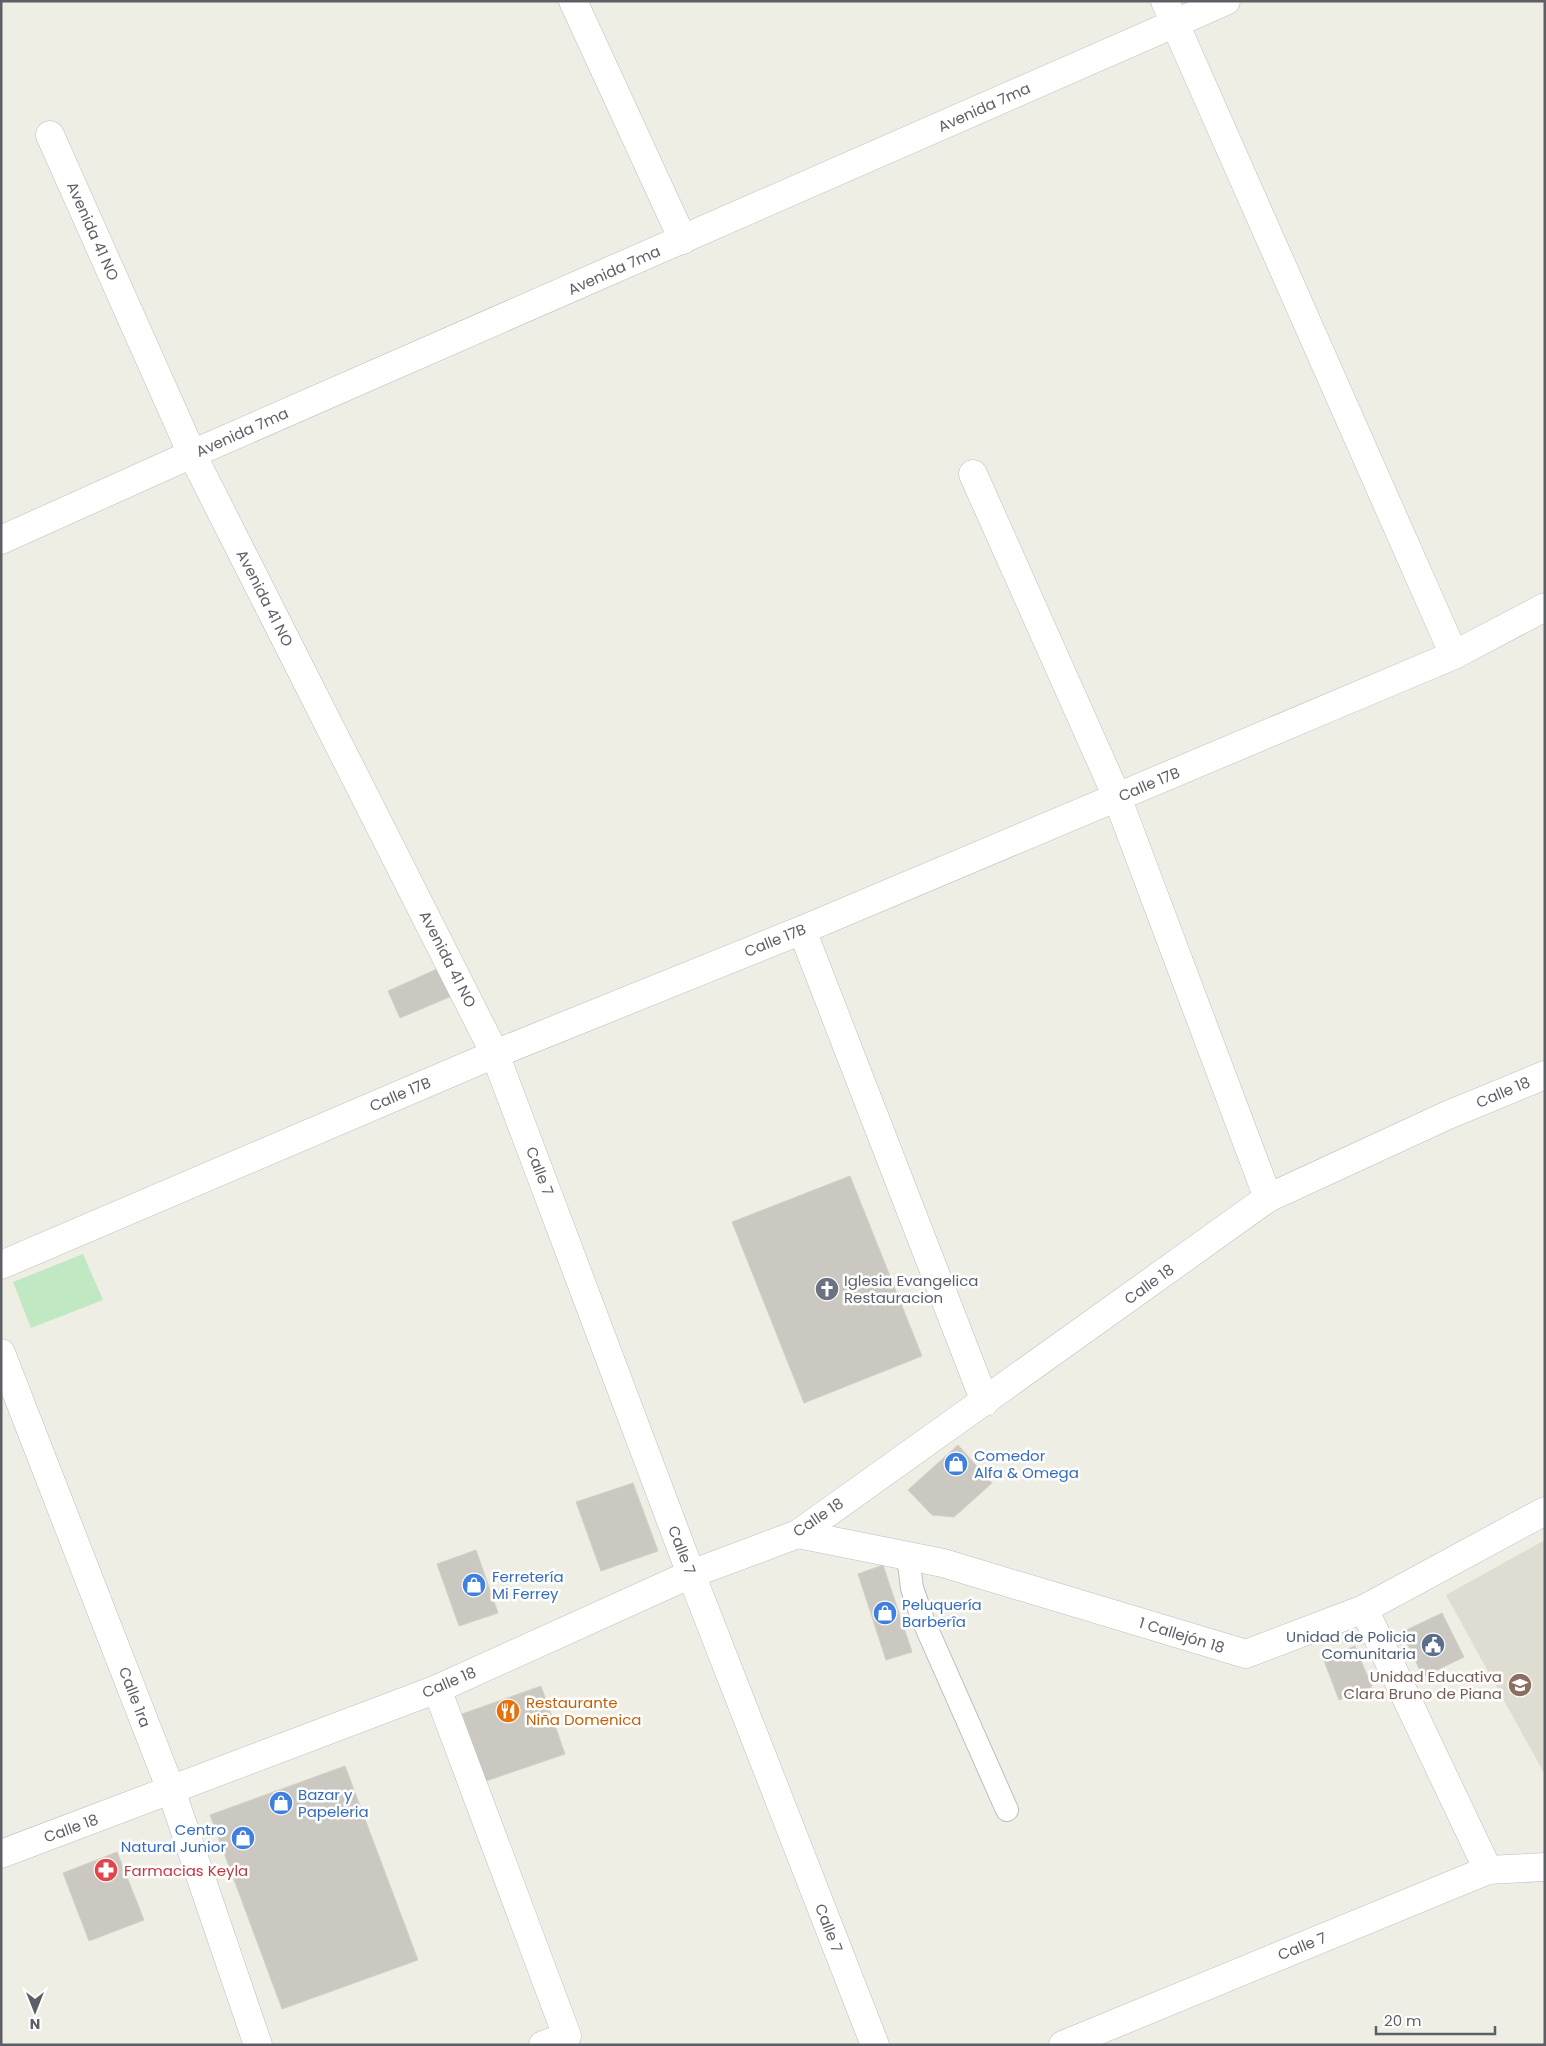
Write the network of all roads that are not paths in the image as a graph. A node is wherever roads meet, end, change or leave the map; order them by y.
1 (573, 1) edge
2 (1226, 1) edge
3 (1170, 12) edge
4 (50, 135) dead end
5 (683, 240) junction
6 (192, 454) junction
7 (973, 474) dead end
8 (1, 540) edge
9 (1545, 607) edge
10 (1454, 655) junction
11 (1117, 797) junction
12 (802, 930) junction
13 (495, 1054) junction
14 (1545, 1075) edge
15 (1268, 1198) junction
16 (1, 1265) edge
17 (1, 1354) edge
18 (985, 1402) junction
19 (1545, 1511) edge
20 (798, 1534) junction
21 (908, 1556) junction
22 (691, 1574) junction
23 (1364, 1609) junction
24 (437, 1689) junction
25 (171, 1790) junction
26 (1008, 1810) dead end
27 (1, 1854) edge
28 (1545, 1867) edge
29 (1488, 1870) junction
30 (258, 2045) edge
31 (543, 2045) edge
32 (875, 2045) edge
33 (1063, 2045) edge

1 - 5 street
2 - 3 street, Avenida 7ma
3 - 5 street, Avenida 7ma
3 - 10 street
4 - 6 street, Avenida 41 NO
5 - 6 street, Avenida 7ma
6 - 8 street, Avenida 7ma
6 - 13 street, Avenida 41 NO
7 - 11 street
9 - 10 street, Calle 17B
10 - 11 street, Calle 17B
11 - 12 street, Calle 17B
11 - 15 street
12 - 13 street, Calle 17B
12 - 18 street
13 - 16 street, Calle 17B
13 - 22 street, Calle 7
14 - 15 street, Calle 18
15 - 18 street, Calle 18
17 - 25 street, Calle 1ra
18 - 20 street, Calle 18
19 - 23 street, 1 Callejón 18
20 - 21 street, 1 Callejón 18
20 - 22 street, Calle 18
21 - 23 street, 1 Callejón 18
21 - 26 lane
22 - 24 street, Calle 18
22 - 32 street, Calle 7
23 - 29 street
24 - 25 street, Calle 18
24 - 31 street
25 - 27 street, Calle 18
25 - 30 street, Calle 1ra
28 - 29 street, Calle 7
29 - 33 street, Calle 7

